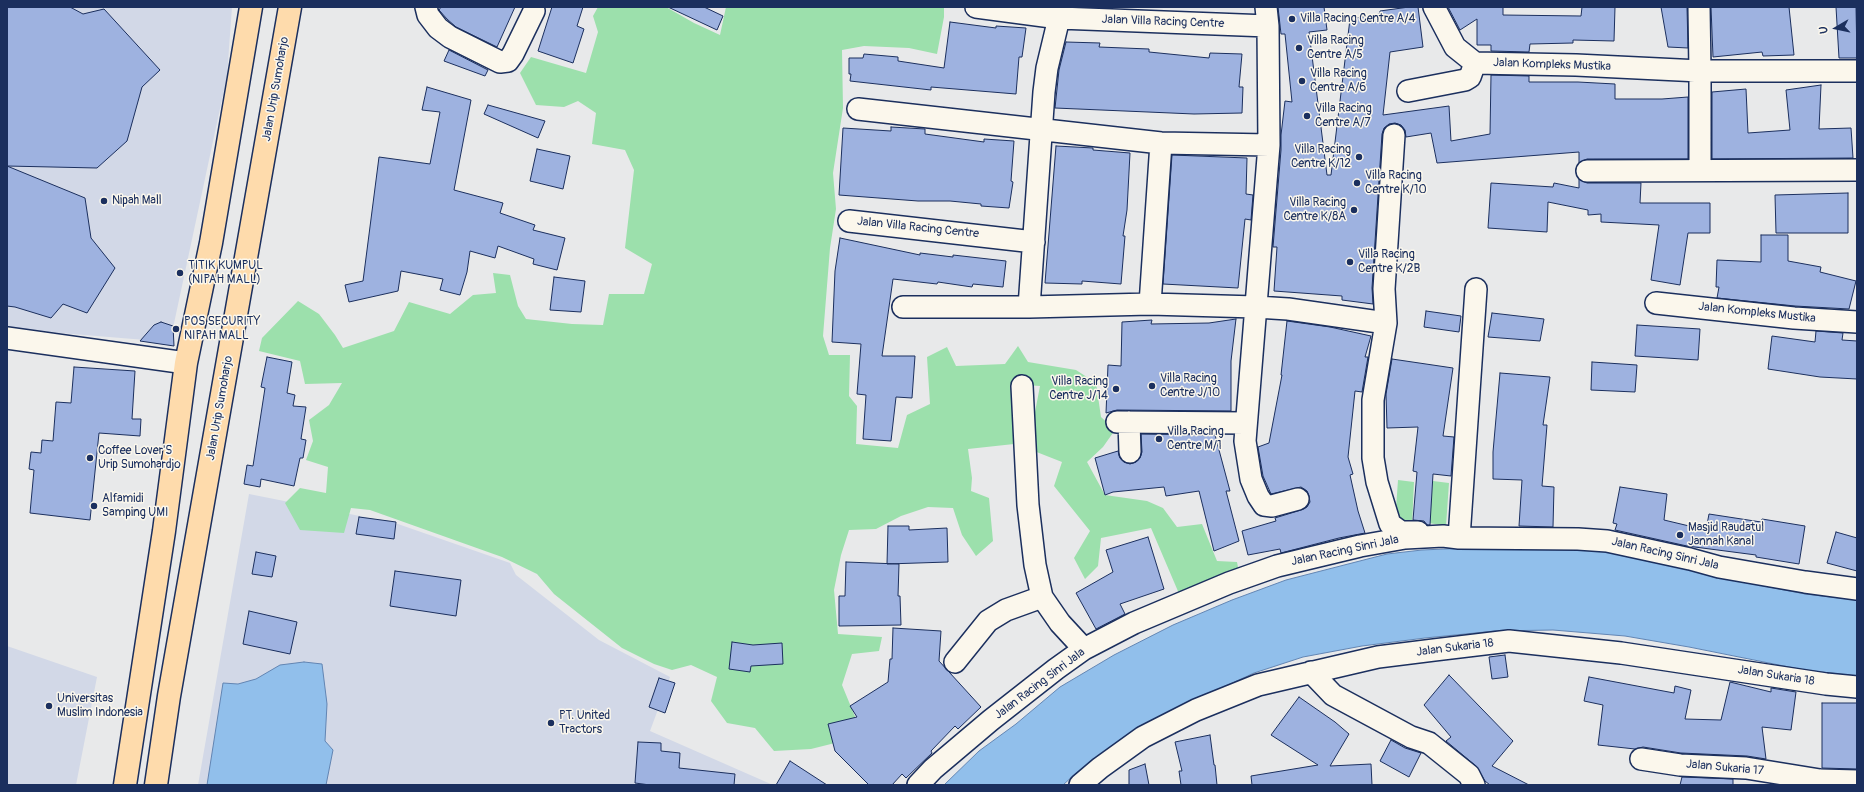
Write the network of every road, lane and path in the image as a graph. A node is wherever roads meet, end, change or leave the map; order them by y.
1 (251, 7) edge
2 (290, 7) edge
3 (426, 7) edge
4 (976, 7) edge
5 (1434, 7) edge
6 (1699, 7) edge
7 (534, 11) dead end
8 (1267, 16) edge
9 (1059, 18) junction
10 (1475, 63) junction
11 (1700, 71) junction
12 (1857, 71) edge
13 (1408, 91) dead end
14 (858, 109) dead end
15 (1041, 130) junction
16 (1394, 135) dead end
17 (1161, 143) junction
18 (1269, 145) junction
19 (1700, 169) junction
20 (1857, 170) edge
21 (1587, 171) dead end
22 (849, 221) dead end
23 (1034, 242) junction
24 (1476, 289) dead end
25 (1656, 303) dead end
26 (1150, 304) junction
27 (903, 307) dead end
28 (1029, 307) junction
29 (1256, 307) junction
30 (1857, 322) edge
31 (1386, 323) junction
32 (7, 338) edge
33 (186, 363) junction
34 (1022, 386) dead end
35 (1246, 423) junction
36 (1130, 452) dead end
37 (1298, 499) dead end
38 (164, 531) junction
39 (1438, 532) dead end
40 (198, 536) junction
41 (1459, 538) junction
42 (1857, 589) edge
43 (1042, 597) junction
44 (1084, 650) junction
45 (955, 662) dead end
46 (1311, 672) junction
47 (1857, 687) edge
48 (1641, 759) dead end
49 (1857, 781) edge
50 (125, 785) edge
51 (156, 785) edge
52 (918, 785) edge
53 (1080, 785) edge
54 (1474, 785) edge

1 - 33 highway
2 - 40 highway, Jalan Urip Sumoharjo
3 - 7 street
4 - 9 street, Jalan Villa Racing Centre
5 - 10 street
6 - 11 street
8 - 9 street, Jalan Villa Racing Centre
8 - 18 street, Jalan Villa Racing Centre
9 - 15 street
10 - 11 street, Jalan Kompleks Mustika
10 - 13 street
11 - 12 street, Jalan Kompleks Mustika
11 - 19 street
14 - 15 street
15 - 17 street
15 - 23 street
16 - 31 street
17 - 18 street
17 - 26 street
18 - 29 street, Jalan Villa Racing Centre
19 - 20 street
19 - 21 street
22 - 23 street, Jalan Villa Racing Centre
23 - 28 street
24 - 41 street
25 - 30 street, Jalan Kompleks Mustika
26 - 28 street
26 - 29 street
27 - 28 street
29 - 31 street
29 - 35 street, Jalan Villa Racing Centre
31 - 39 street
32 - 33 street
33 - 38 highway
34 - 43 street
35 - 36 street
35 - 37 street, Jalan Villa Racing Centre
38 - 40 highway
38 - 50 highway
40 - 51 highway, Jalan Urip Sumoharjo
41 - 42 street, Jalan Racing Sinri Jala
41 - 44 street, Jalan Racing Sinri Jala
43 - 44 street
43 - 45 street
44 - 52 street, Jalan Racing Sinri Jala
46 - 47 street, Jalan Sukaria 18
46 - 53 street, Jalan Sukaria 18
46 - 54 street
48 - 49 street, Jalan Sukaria 17

